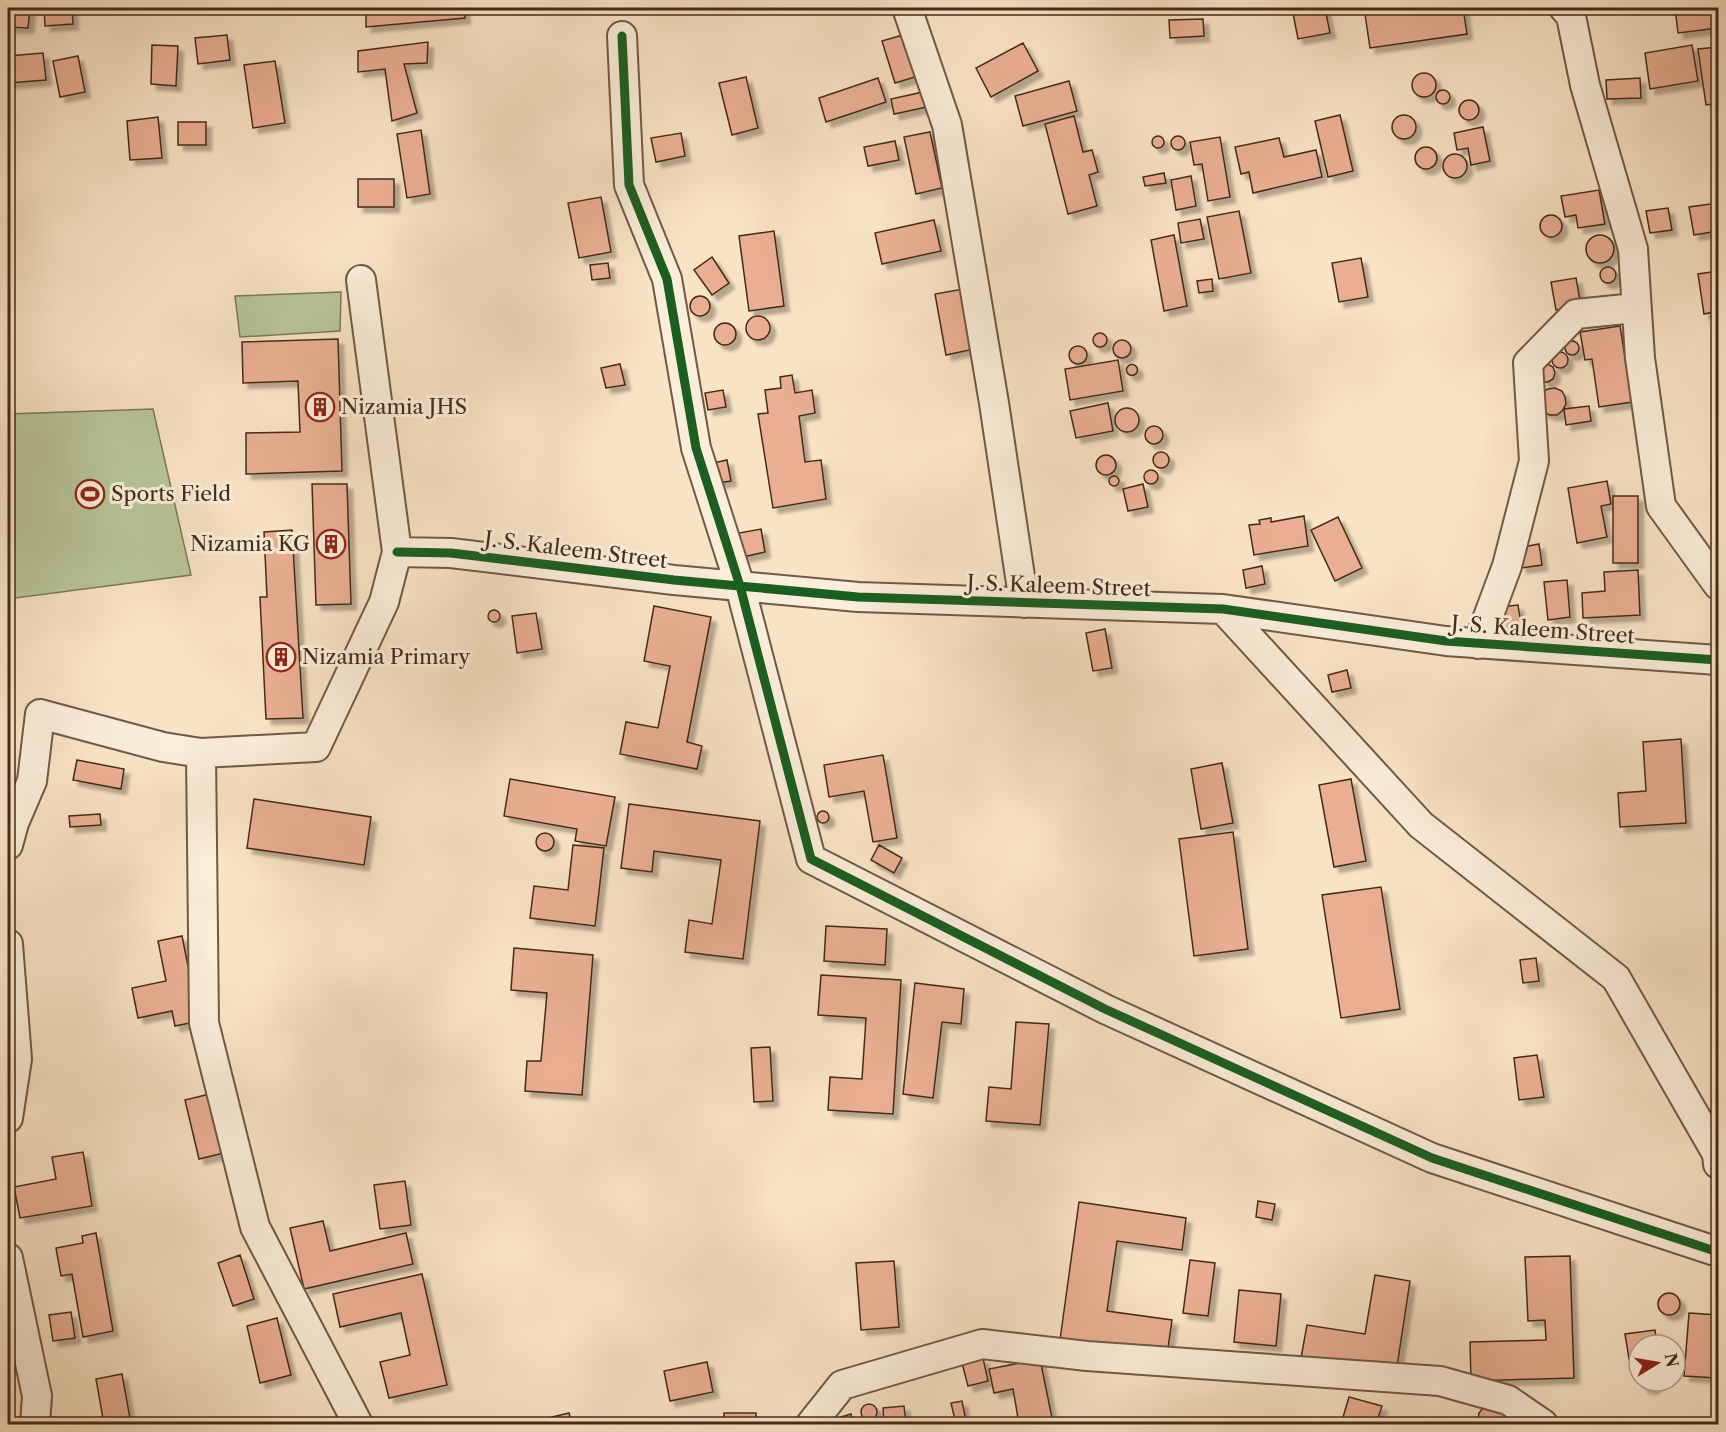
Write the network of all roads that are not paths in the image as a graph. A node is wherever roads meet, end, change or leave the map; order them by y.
1 (907, 8) edge
2 (1564, 8) edge
3 (622, 36) dead end
4 (361, 280) dead end
5 (1635, 308) junction
6 (397, 552) junction
7 (1719, 585) edge
8 (740, 586) junction
9 (1024, 603) junction
10 (1223, 609) junction
11 (1478, 644) junction
12 (1719, 660) edge
13 (201, 753) junction
14 (8, 845) edge
15 (8, 944) edge
16 (8, 1118) edge
17 (1719, 1164) edge
18 (1719, 1252) edge
19 (8, 1258) edge
20 (35, 1425) edge
21 (358, 1425) edge
22 (811, 1425) edge
23 (1543, 1425) edge

1 - 9 street
2 - 5 street
3 - 8 street
4 - 6 street
5 - 7 street
5 - 11 street
6 - 8 street, J. S. Kaleem Street
6 - 13 street
8 - 9 street, J. S. Kaleem Street
8 - 18 street
9 - 10 street, J. S. Kaleem Street
10 - 11 street, J. S. Kaleem Street
10 - 17 street
11 - 12 street, J. S. Kaleem Street
13 - 14 street
13 - 21 street
15 - 16 street
19 - 20 street
22 - 23 street

